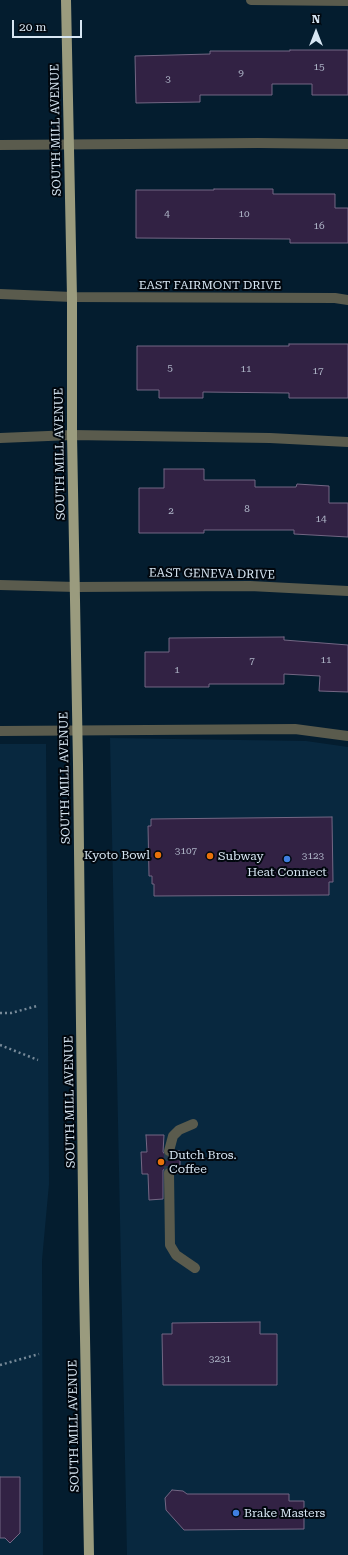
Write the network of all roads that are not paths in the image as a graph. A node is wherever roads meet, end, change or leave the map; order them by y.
1 (66, 0) edge
2 (251, 0) edge
3 (348, 1) edge
4 (69, 144) junction
5 (348, 144) edge
6 (0, 145) edge
7 (0, 294) edge
8 (72, 297) junction
9 (348, 300) edge
10 (72, 435) junction
11 (0, 438) edge
12 (348, 442) edge
13 (0, 585) edge
14 (76, 586) junction
15 (348, 591) edge
16 (78, 730) junction
17 (0, 731) edge
18 (348, 736) edge
19 (192, 1124) dead end
20 (169, 1151) tunnel mouth
21 (170, 1173) tunnel mouth
22 (195, 1268) dead end
23 (89, 1555) edge

1 - 4 main road, SOUTH MILL AVENUE
2 - 3 street
4 - 5 street
4 - 6 street
4 - 8 main road, SOUTH MILL AVENUE
7 - 8 street, EAST FAIRMONT DRIVE
8 - 9 street, EAST FAIRMONT DRIVE
8 - 10 main road, SOUTH MILL AVENUE
10 - 11 street
10 - 12 street
10 - 14 main road, SOUTH MILL AVENUE
13 - 14 street, EAST GENEVA DRIVE
14 - 15 street, EAST GENEVA DRIVE
14 - 16 main road, SOUTH MILL AVENUE
16 - 17 street
16 - 18 street
16 - 23 main road, SOUTH MILL AVENUE
19 - 20 street
21 - 22 street

